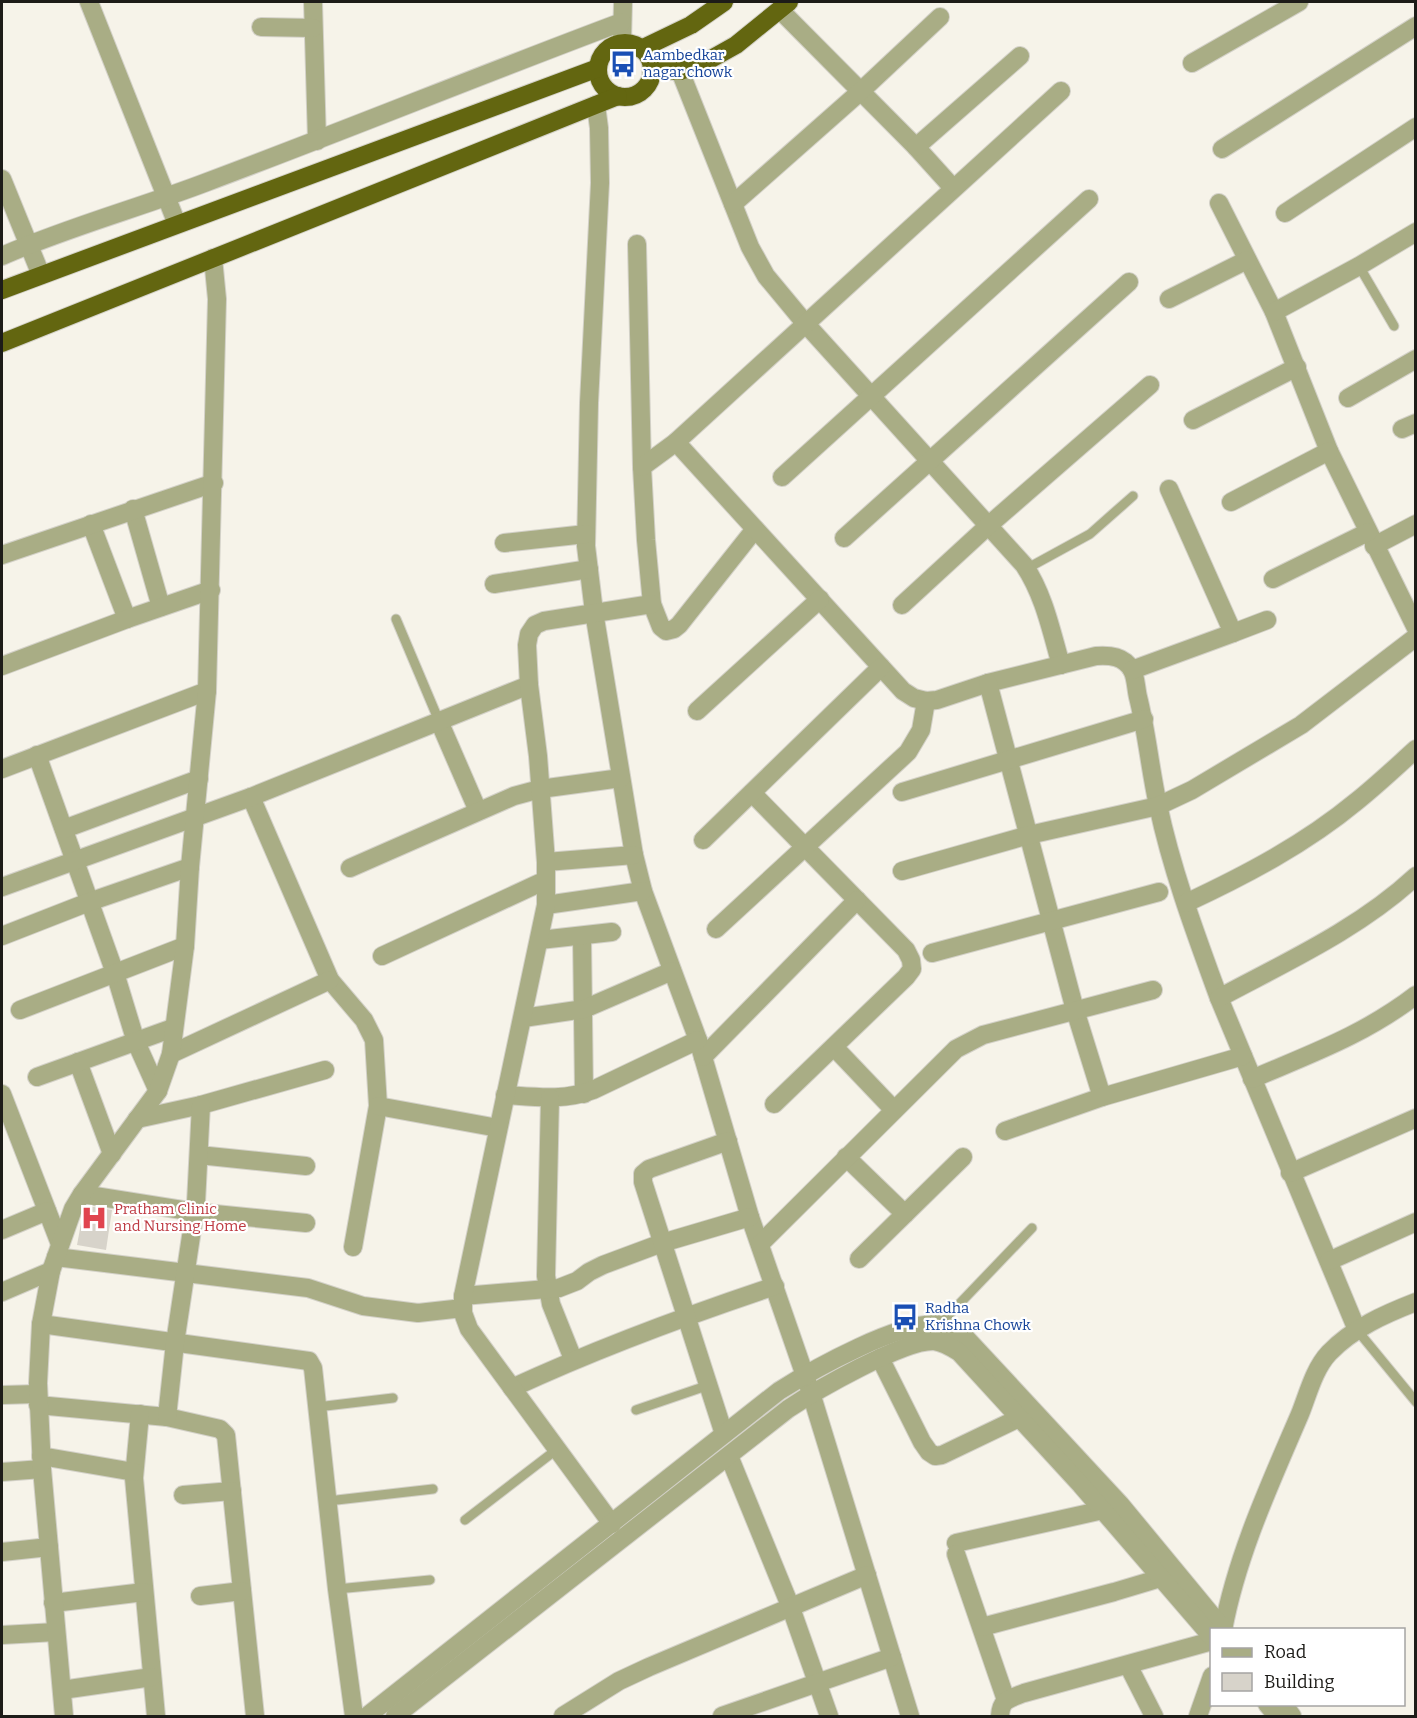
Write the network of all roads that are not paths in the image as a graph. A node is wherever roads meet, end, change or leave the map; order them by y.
1 (89, 2) edge
2 (314, 2) edge
3 (623, 2) edge
4 (724, 2) edge
5 (1299, 2) edge
6 (785, 6) edge
7 (940, 17) dead end
8 (622, 22) junction
9 (1416, 26) edge
10 (261, 27) dead end
11 (313, 28) junction
12 (622, 43) junction
13 (641, 49) junction
14 (1020, 56) dead end
15 (1192, 63) dead end
16 (598, 68) junction
17 (651, 70) junction
18 (681, 71) junction
19 (861, 91) junction
20 (1061, 91) dead end
21 (618, 96) junction
22 (596, 105) junction
23 (1416, 127) edge
24 (317, 141) junction
25 (916, 147) junction
26 (1222, 149) dead end
27 (2, 179) edge
28 (953, 188) junction
29 (167, 198) junction
30 (1089, 199) dead end
31 (1219, 203) dead end
32 (733, 204) junction
33 (1285, 213) dead end
34 (177, 224) junction
35 (1416, 232) edge
36 (29, 244) junction
37 (637, 244) dead end
38 (2, 256) edge
39 (213, 258) junction
40 (1247, 260) junction
41 (1359, 266) junction
42 (42, 275) junction
43 (1130, 282) dead end
44 (2, 290) edge
45 (1169, 299) dead end
46 (1274, 312) junction
47 (805, 323) junction
48 (1394, 326) dead end
49 (2, 343) edge
50 (1416, 359) edge
51 (1297, 367) junction
52 (1150, 385) dead end
53 (871, 396) junction
54 (1348, 398) dead end
55 (1193, 420) dead end
56 (676, 441) junction
57 (1329, 451) junction
58 (932, 461) junction
59 (642, 467) junction
60 (782, 477) dead end
61 (214, 483) junction
62 (1168, 489) dead end
63 (1133, 495) dead end
64 (1231, 502) dead end
65 (133, 509) junction
66 (91, 524) junction
67 (1416, 524) edge
68 (989, 525) junction
69 (755, 529) junction
70 (586, 534) junction
71 (844, 538) dead end
72 (1371, 539) junction
73 (504, 543) dead end
74 (2, 555) edge
75 (589, 569) junction
76 (1026, 569) junction
77 (1273, 579) dead end
78 (494, 584) dead end
79 (211, 591) junction
80 (820, 598) junction
81 (652, 604) junction
82 (902, 605) dead end
83 (161, 607) junction
84 (594, 612) junction
85 (128, 619) junction
86 (396, 620) dead end
87 (1267, 620) dead end
88 (1414, 621) edge
89 (1233, 633) junction
90 (1416, 638) edge
91 (1062, 665) junction
92 (2, 666) edge
93 (881, 668) junction
94 (1132, 670) junction
95 (988, 683) junction
96 (528, 685) junction
97 (207, 691) junction
98 (926, 701) junction
99 (697, 711) dead end
100 (1144, 719) junction
101 (440, 721) junction
102 (1416, 749) edge
103 (37, 755) junction
104 (1008, 759) junction
105 (2, 768) edge
106 (621, 778) junction
107 (199, 779) junction
108 (540, 789) junction
109 (902, 792) dead end
110 (752, 793) junction
111 (251, 797) junction
112 (1158, 806) junction
113 (478, 812) junction
114 (195, 817) junction
115 (64, 829) junction
116 (1029, 835) junction
117 (703, 840) dead end
118 (804, 846) junction
119 (634, 855) junction
120 (74, 860) junction
121 (190, 867) junction
122 (350, 868) dead end
123 (546, 871) junction
124 (902, 871) dead end
125 (1416, 876) edge
126 (2, 887) edge
127 (643, 891) junction
128 (1159, 892) dead end
129 (857, 900) junction
130 (89, 902) junction
131 (1186, 903) junction
132 (546, 905) junction
133 (1052, 921) junction
134 (716, 929) dead end
135 (612, 932) dead end
136 (2, 936) edge
137 (582, 936) junction
138 (540, 940) junction
139 (185, 946) junction
140 (932, 953) dead end
141 (382, 956) dead end
142 (672, 971) junction
143 (115, 973) junction
144 (330, 980) junction
145 (1153, 990) dead end
146 (1416, 995) edge
147 (1218, 998) junction
148 (584, 1009) junction
149 (20, 1010) dead end
150 (1075, 1010) junction
151 (523, 1018) junction
152 (173, 1028) junction
153 (136, 1042) junction
154 (834, 1047) junction
155 (701, 1049) junction
156 (171, 1054) junction
157 (1243, 1056) junction
158 (78, 1062) junction
159 (325, 1070) dead end
160 (37, 1077) dead end
161 (1252, 1079) junction
162 (158, 1090) junction
163 (2, 1094) edge
164 (584, 1094) junction
165 (505, 1095) junction
166 (1102, 1096) junction
167 (550, 1098) junction
168 (774, 1104) dead end
169 (201, 1105) junction
170 (378, 1106) junction
171 (894, 1110) junction
172 (1416, 1118) edge
173 (137, 1119) junction
174 (498, 1128) junction
175 (1005, 1131) dead end
176 (10, 1140) edge
177 (728, 1142) junction
178 (111, 1154) junction
179 (199, 1155) junction
180 (846, 1157) junction
181 (963, 1157) dead end
182 (306, 1166) dead end
183 (1290, 1173) junction
184 (82, 1194) junction
185 (47, 1211) junction
186 (195, 1212) junction
187 (904, 1215) junction
188 (750, 1217) junction
189 (1416, 1222) edge
190 (306, 1223) dead end
191 (1032, 1228) dead end
192 (2, 1230) edge
193 (662, 1243) junction
194 (760, 1244) junction
195 (353, 1247) dead end
196 (56, 1258) junction
197 (859, 1259) dead end
198 (1329, 1261) junction
199 (186, 1274) junction
200 (775, 1286) junction
201 (548, 1289) junction
202 (2, 1292) edge
203 (463, 1302) junction
204 (1416, 1302) edge
205 (687, 1316) junction
206 (40, 1324) junction
207 (940, 1324) junction
208 (1357, 1330) junction
209 (175, 1343) junction
210 (880, 1358) junction
211 (573, 1359) junction
212 (805, 1374) junction
213 (709, 1385) junction
214 (512, 1388) junction
215 (811, 1393) junction
216 (2, 1395) edge
217 (393, 1398) dead end
218 (38, 1400) junction
219 (1416, 1402) edge
220 (317, 1407) junction
221 (636, 1410) dead end
222 (140, 1414) junction
223 (167, 1417) junction
224 (1019, 1418) junction
225 (724, 1434) junction
226 (556, 1450) junction
227 (729, 1456) junction
228 (42, 1462) junction
229 (2, 1472) edge
230 (134, 1472) junction
231 (433, 1489) dead end
232 (232, 1491) junction
233 (183, 1495) dead end
234 (327, 1501) junction
235 (1103, 1510) junction
236 (465, 1520) dead end
237 (612, 1524) junction
238 (49, 1547) junction
239 (2, 1552) edge
240 (867, 1575) junction
241 (1170, 1575) junction
242 (430, 1580) dead end
243 (337, 1588) junction
244 (242, 1591) junction
245 (144, 1592) junction
246 (200, 1596) dead end
247 (53, 1603) junction
248 (791, 1608) junction
249 (982, 1628) junction
250 (1215, 1628) edge
251 (1221, 1628) edge
252 (56, 1632) junction
253 (2, 1635) edge
254 (1210, 1636) edge
255 (892, 1657) junction
256 (1128, 1665) junction
257 (152, 1677) junction
258 (1210, 1682) edge
259 (817, 1683) junction
260 (62, 1690) junction
261 (1003, 1708) edge
262 (64, 1716) edge
263 (156, 1716) edge
264 (255, 1716) edge
265 (354, 1716) edge
266 (367, 1716) edge
267 (395, 1716) edge
268 (563, 1716) edge
269 (722, 1716) edge
270 (829, 1716) edge
271 (910, 1716) edge
272 (1154, 1716) edge
273 (1198, 1716) edge

1 - 29 street
2 - 11 street
3 - 8 street
4 - 13 highway
5 - 15 street
6 - 18 highway
6 - 19 street
7 - 19 street
8 - 12 street
8 - 24 street
9 - 26 street
10 - 11 street
11 - 24 street
12 - 13 highway
12 - 16 highway
13 - 17 highway
14 - 25 street
16 - 21 highway
16 - 34 highway
17 - 18 highway
17 - 21 highway
18 - 32 street
19 - 25 street
19 - 32 street
20 - 28 street
21 - 22 highway
22 - 39 highway
22 - 70 street
23 - 33 street
24 - 29 street
25 - 28 street
27 - 36 street
28 - 47 street
29 - 34 street
29 - 36 street
30 - 53 street
31 - 40 street
32 - 47 street
34 - 42 highway
35 - 41 street
36 - 38 street
36 - 42 street
37 - 59 street
39 - 49 highway
39 - 61 street
40 - 45 street
40 - 46 street
41 - 46 street
41 - 48 lane
42 - 44 highway
43 - 58 street
46 - 51 street
47 - 53 street
47 - 56 street
50 - 54 street
51 - 55 street
51 - 57 street
52 - 68 street
53 - 58 street
53 - 60 street
56 - 59 street
56 - 69 street
57 - 64 street
57 - 72 street
58 - 68 street
58 - 71 street
59 - 81 street
61 - 65 street
61 - 79 street
62 - 89 street
63 - 76 lane
65 - 66 street
65 - 83 street
66 - 74 street
66 - 85 street
67 - 72 street
68 - 76 street
68 - 82 street
69 - 80 street
69 - 81 street
70 - 73 street
70 - 75 street
72 - 77 street
72 - 88 street
75 - 78 street
75 - 84 street
76 - 91 street
79 - 83 street
79 - 97 street
80 - 93 street
80 - 99 street
81 - 84 street
83 - 85 street
84 - 96 street
84 - 106 street
85 - 92 street
86 - 101 lane
87 - 89 street
89 - 94 street
90 - 112 street
91 - 94 street
91 - 95 street
93 - 98 street
93 - 110 street
94 - 100 street
95 - 98 street
95 - 104 street
96 - 101 street
96 - 108 street
97 - 103 street
97 - 107 street
98 - 118 street
100 - 104 street
100 - 112 street
101 - 111 street
101 - 113 street
102 - 131 street
103 - 105 street
103 - 115 street
104 - 109 street
104 - 116 street
106 - 108 street
106 - 119 street
107 - 114 street
107 - 115 street
108 - 113 street
108 - 123 street
110 - 117 street
110 - 118 street
111 - 114 street
111 - 144 street
112 - 116 street
112 - 131 street
113 - 122 street
114 - 120 street
114 - 121 street
115 - 120 street
116 - 124 street
116 - 133 street
118 - 129 street
118 - 134 street
119 - 123 street
119 - 127 street
120 - 126 street
120 - 130 street
121 - 130 street
121 - 139 street
123 - 132 street
123 - 141 street
125 - 147 street
127 - 132 street
127 - 142 street
128 - 133 street
129 - 154 street
129 - 155 street
130 - 136 street
130 - 143 street
131 - 147 street
132 - 138 street
133 - 140 street
133 - 150 street
135 - 137 street
137 - 138 street
137 - 148 street
138 - 151 street
139 - 143 street
139 - 152 street
142 - 148 street
142 - 155 street
143 - 149 street
143 - 153 street
144 - 156 street
144 - 170 street
145 - 150 street
146 - 161 street
147 - 157 street
148 - 151 street
148 - 164 street
150 - 166 street
150 - 171 street
151 - 165 street
152 - 153 street
152 - 156 street
153 - 158 street
153 - 162 street
154 - 168 street
154 - 171 street
155 - 164 street
155 - 177 street
156 - 162 street
157 - 161 street
157 - 166 street
158 - 160 street
158 - 178 street
159 - 169 street
161 - 183 street
162 - 173 street
163 - 176 street
164 - 167 street
165 - 167 street
165 - 174 street
166 - 175 street
167 - 201 street
169 - 173 street
169 - 179 street
170 - 174 street
170 - 195 street
171 - 180 street
172 - 183 street
173 - 178 street
174 - 203 street
176 - 185 street
177 - 188 street
177 - 193 street
178 - 184 street
179 - 182 street
179 - 186 street
180 - 187 street
180 - 194 street
181 - 187 street
183 - 198 street
184 - 186 street
184 - 196 street
185 - 192 street
185 - 196 street
186 - 190 street
186 - 199 street
187 - 197 street
188 - 193 street
188 - 194 street
189 - 198 street
191 - 207 lane
193 - 201 street
193 - 205 street
194 - 200 street
196 - 199 street
196 - 202 street
196 - 206 street
198 - 208 street
199 - 203 street
199 - 209 street
200 - 205 street
200 - 212 street
201 - 203 street
201 - 211 street
203 - 214 street
204 - 208 street
205 - 211 street
205 - 213 street
206 - 209 street
206 - 218 street
207 - 212 street
207 - 241 street
208 - 219 lane
208 - 251 street
209 - 220 street
209 - 223 street
210 - 215 street
210 - 224 street
210 - 224 street
211 - 214 street
212 - 215 street
212 - 225 street
213 - 221 lane
213 - 225 street
214 - 226 street
215 - 227 street
215 - 240 street
216 - 218 street
217 - 220 lane
218 - 222 street
218 - 228 street
220 - 234 street
222 - 223 street
222 - 230 street
223 - 232 street
224 - 235 street
225 - 237 street
226 - 236 lane
226 - 237 street
227 - 248 street
227 - 267 street
228 - 229 street
228 - 230 street
228 - 238 street
230 - 245 street
231 - 234 lane
232 - 233 street
232 - 244 street
234 - 243 street
235 - 241 street
235 - 249 street
237 - 266 street
238 - 239 street
238 - 247 street
240 - 248 street
240 - 255 street
241 - 249 street
241 - 250 street
242 - 243 lane
243 - 265 street
244 - 246 street
244 - 264 street
245 - 247 street
245 - 257 street
247 - 252 street
248 - 259 street
248 - 268 street
249 - 261 street
252 - 253 street
252 - 260 street
254 - 256 street
255 - 259 street
255 - 271 street
256 - 261 street
256 - 272 street
257 - 260 street
257 - 263 street
258 - 273 street
259 - 269 street
259 - 270 street
260 - 262 street

